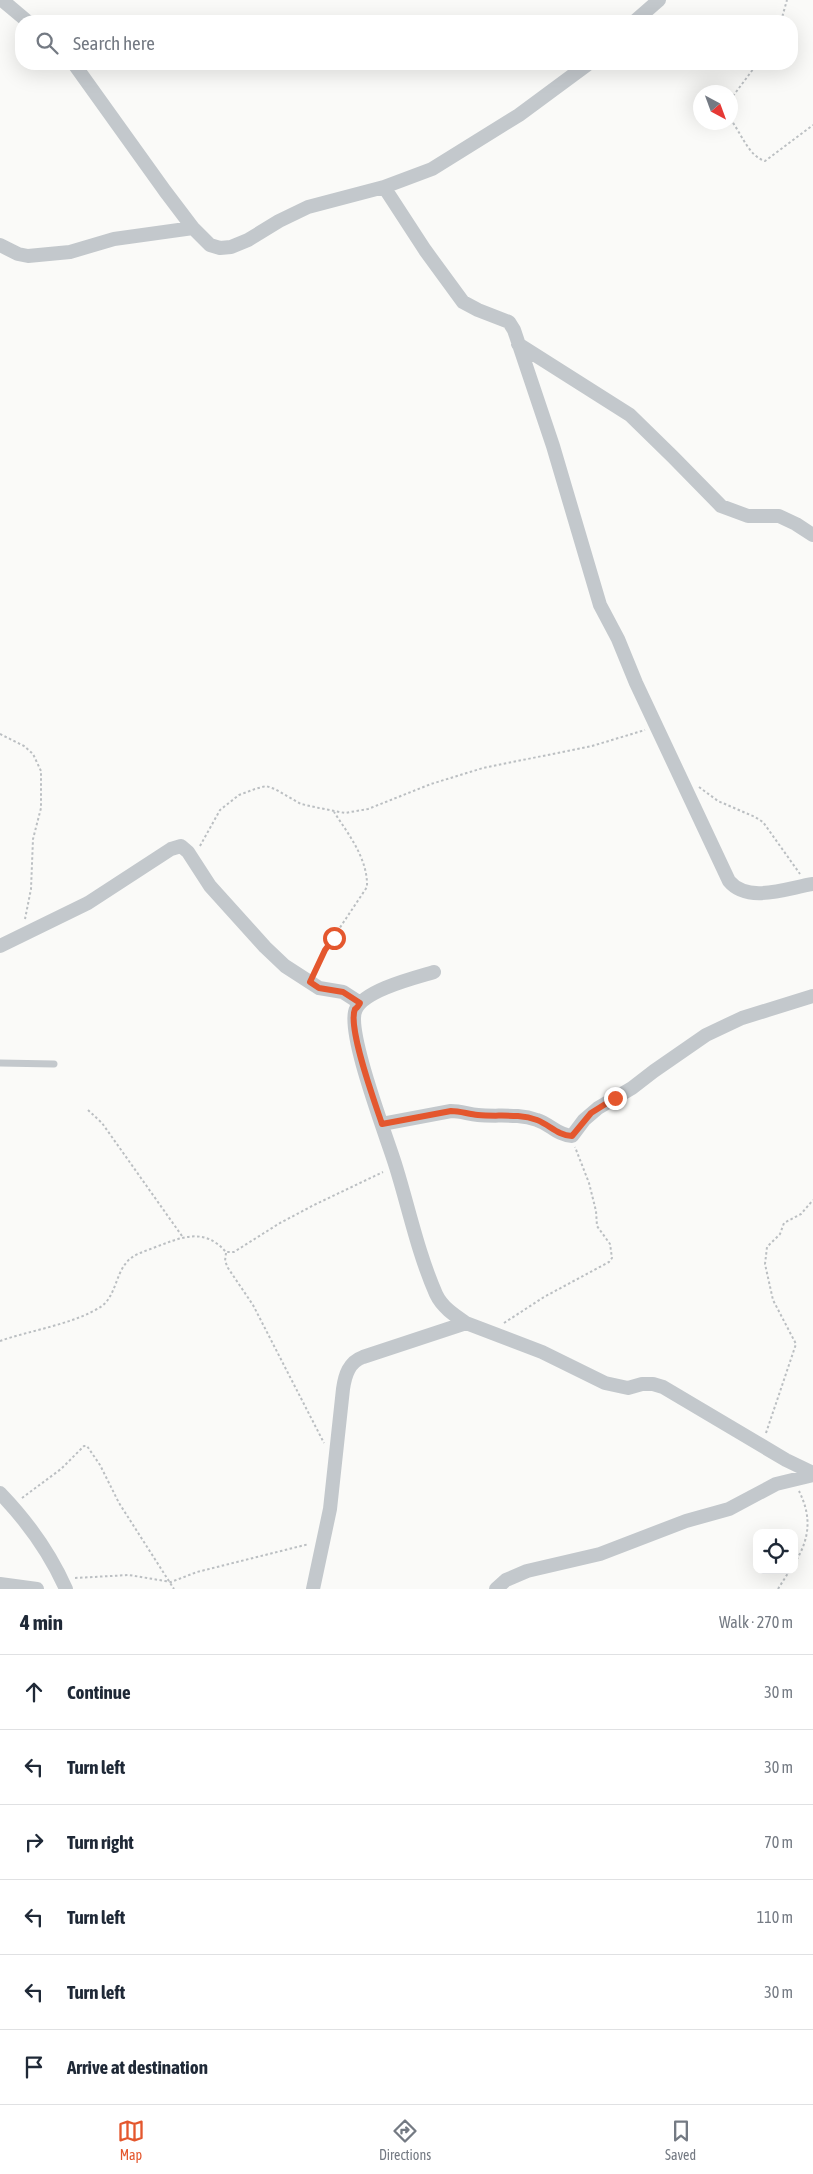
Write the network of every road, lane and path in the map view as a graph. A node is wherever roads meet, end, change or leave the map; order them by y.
1 (2, 0) edge
2 (659, 0) edge
3 (787, 0) edge
4 (20, 15) edge
5 (642, 15) edge
6 (783, 15) edge
7 (78, 70) edge
8 (580, 70) edge
9 (752, 70) edge
10 (738, 89) edge
11 (813, 125) edge
12 (737, 130) edge
13 (384, 187) junction
14 (193, 228) junction
15 (0, 245) edge
16 (518, 344) junction
17 (813, 535) edge
18 (657, 726) junction
19 (0, 734) edge
20 (683, 780) junction
21 (333, 811) junction
22 (192, 858) junction
23 (809, 884) edge
24 (22, 936) junction
25 (0, 946) edge
26 (434, 972) dead end
27 (310, 982) junction
28 (813, 996) edge
29 (360, 1003) junction
30 (0, 1063) edge
31 (54, 1064) dead end
32 (88, 1110) dead end
33 (382, 1124) junction
34 (572, 1136) junction
35 (396, 1167) junction
36 (813, 1200) edge
37 (182, 1236) junction
38 (226, 1252) junction
39 (466, 1323) junction
40 (490, 1331) junction
41 (0, 1341) edge
42 (762, 1446) junction
43 (335, 1462) junction
44 (813, 1474) edge
45 (794, 1480) junction
46 (0, 1492) edge
47 (13, 1506) junction
48 (321, 1548) junction
49 (798, 1555) edge
50 (787, 1574) edge
51 (171, 1582) junction
52 (0, 1584) edge
53 (64, 1584) edge
54 (37, 1589) edge
55 (174, 1589) edge
56 (313, 1589) edge
57 (496, 1589) edge
58 (778, 1589) edge

1 - 4 street
2 - 5 street
3 - 6 path
7 - 14 street
8 - 13 street
9 - 10 path
11 - 12 path
13 - 14 street
13 - 16 street
14 - 15 street
16 - 17 street
16 - 18 street
18 - 20 street
18 - 21 path
19 - 24 path
20 - 23 path
20 - 23 street
21 - 22 path
21 - 27 path
22 - 24 street
22 - 27 street
24 - 25 street
26 - 29 street
27 - 29 street
28 - 34 street
29 - 33 street
30 - 31 lane
32 - 37 path
33 - 34 street
33 - 35 street
34 - 40 path
35 - 38 path
35 - 39 street
36 - 42 path
37 - 38 path
37 - 41 path
38 - 43 path
39 - 40 street
39 - 43 street
40 - 42 street
42 - 44 street
43 - 48 street
44 - 45 street
45 - 49 path
45 - 57 street
46 - 47 street
47 - 51 path
47 - 53 street
48 - 51 path
48 - 56 street
50 - 58 path
51 - 53 path
51 - 55 path
52 - 54 street

